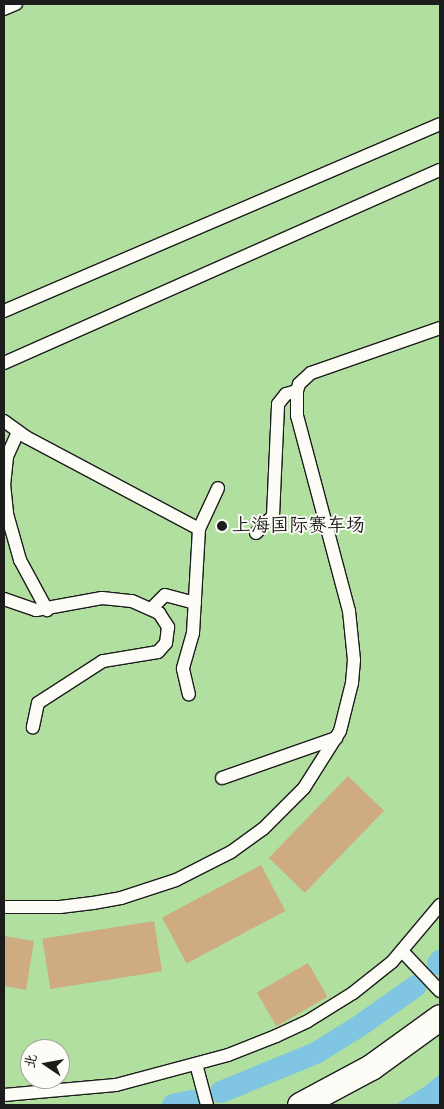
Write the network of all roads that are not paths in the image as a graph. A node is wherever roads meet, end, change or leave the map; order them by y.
1 (16, 4) edge
2 (4, 9) edge
3 (440, 124) edge
4 (440, 170) edge
5 (4, 312) edge
6 (440, 328) edge
7 (4, 363) edge
8 (296, 391) junction
9 (4, 421) edge
10 (18, 432) junction
11 (218, 488) dead end
12 (199, 529) junction
13 (256, 533) dead end
14 (4, 599) edge
15 (195, 603) junction
16 (152, 608) junction
17 (47, 610) junction
18 (189, 694) dead end
19 (33, 727) dead end
20 (336, 738) junction
21 (222, 778) dead end
22 (4, 896) edge
23 (440, 905) edge
24 (9, 907) edge
25 (402, 951) junction
26 (440, 991) edge
27 (440, 1016) edge
28 (196, 1064) junction
29 (4, 1095) edge
30 (206, 1105) edge
31 (300, 1105) edge

1 - 2 lane
3 - 5 lane
4 - 7 lane
6 - 8 lane
8 - 13 lane
8 - 20 lane
9 - 10 lane
10 - 12 lane
10 - 17 lane
11 - 12 lane
12 - 15 lane
14 - 17 lane
15 - 16 lane
15 - 18 lane
16 - 17 lane
16 - 19 lane
20 - 21 lane
20 - 24 lane
22 - 24 lane
23 - 25 lane
25 - 26 lane
25 - 28 lane
27 - 31 street
28 - 29 lane
28 - 30 lane

